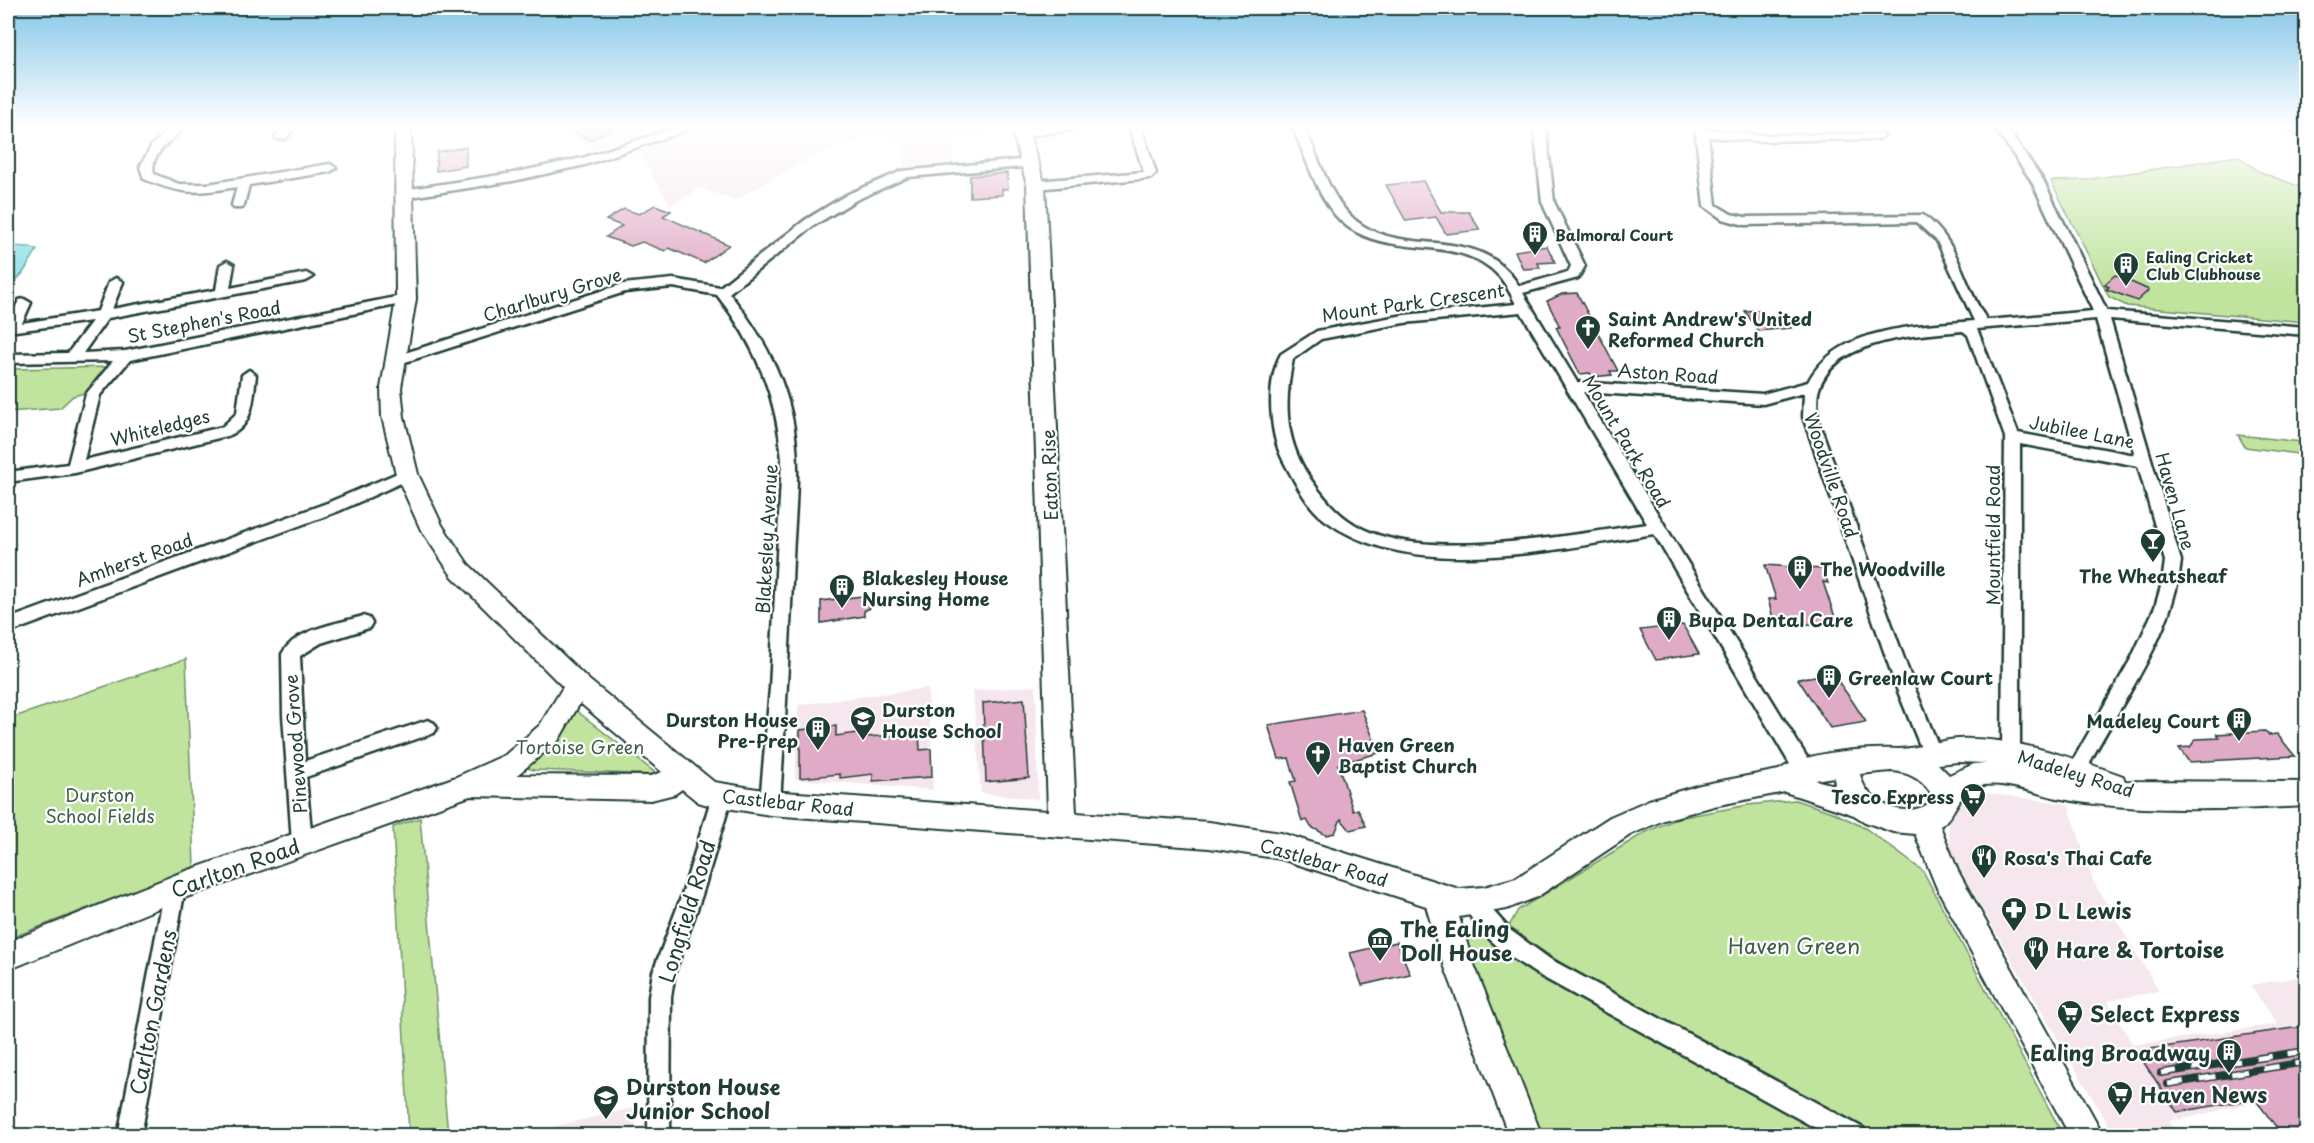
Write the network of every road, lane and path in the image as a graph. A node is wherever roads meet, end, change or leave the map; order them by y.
1 (158, 180) edge
2 (254, 180) edge
3 (404, 180) edge
4 (492, 180) edge
5 (891, 180) edge
6 (1033, 180) edge
7 (1324, 180) edge
8 (1546, 180) edge
9 (1706, 180) edge
10 (2037, 180) edge
11 (244, 182) junction
12 (404, 194) junction
13 (238, 205) dead end
14 (227, 265) dead end
15 (306, 277) dead end
16 (116, 282) dead end
17 (1516, 291) junction
18 (722, 292) junction
19 (222, 293) junction
20 (406, 299) junction
21 (24, 303) dead end
22 (1525, 307) junction
23 (103, 315) junction
24 (2102, 315) junction
25 (1976, 325) junction
26 (2304, 335) edge
27 (125, 356) junction
28 (72, 357) junction
29 (8, 359) edge
30 (394, 361) junction
31 (249, 375) dead end
32 (1570, 386) junction
33 (1810, 395) junction
34 (2012, 437) junction
35 (2145, 462) junction
36 (75, 468) junction
37 (407, 474) junction
38 (8, 477) edge
39 (1657, 528) junction
40 (363, 623) dead end
41 (8, 626) edge
42 (580, 687) junction
43 (428, 728) dead end
44 (1932, 752) junction
45 (2011, 752) junction
46 (1903, 760) junction
47 (1853, 764) junction
48 (297, 772) junction
49 (683, 772) junction
50 (516, 773) junction
51 (1795, 775) junction
52 (2081, 781) junction
53 (2307, 794) edge
54 (722, 796) junction
55 (1944, 796) junction
56 (770, 803) junction
57 (1856, 803) junction
58 (1924, 821) junction
59 (1063, 825) junction
60 (302, 842) junction
61 (175, 888) junction
62 (1438, 895) junction
63 (1473, 903) junction
64 (8, 956) edge
65 (129, 1136) edge
66 (659, 1136) edge
67 (1526, 1136) edge
68 (1855, 1136) edge
69 (2088, 1136) edge

1 - 11 street
2 - 11 street
3 - 12 main road, Castlebar Road
4 - 12 street
5 - 18 street
6 - 59 main road, Eaton Rise
7 - 17 street, Mount Park Road
8 - 17 street
9 - 25 street, Mountfield Road
10 - 24 street, Haven Lane
11 - 13 street
12 - 20 main road, Castlebar Road
14 - 19 street
15 - 19 street
16 - 23 street
17 - 22 street, Mount Park Road
18 - 30 street, Charlbury Grove
18 - 56 street, Blakesley Avenue
19 - 23 street
20 - 27 street, St Stephen's Road
20 - 30 main road, Castlebar Road
21 - 23 street
22 - 32 street, Mount Park Road
22 - 39 street, Mount Park Crescent
23 - 28 street
24 - 25 street, Woodville Road
24 - 26 street, Woodville Road
24 - 35 street, Haven Lane
25 - 33 street, Woodville Road
25 - 34 street, Mountfield Road
27 - 28 street, St Stephen's Road
27 - 36 street, Whiteledges
28 - 29 street, St Stephen's Road
30 - 37 main road, Castlebar Road
31 - 36 street, Whiteledges
32 - 33 street, Aston Road
32 - 39 street, Mount Park Road
33 - 44 street, Woodville Road
34 - 35 street, Jubilee Lane
34 - 45 street, Mountfield Road
35 - 52 street, Haven Lane
36 - 38 street, Whiteledges
37 - 41 street, Amherst Road
37 - 42 main road, Castlebar Road
39 - 51 street, Mount Park Road
40 - 48 street, Pinewood Grove
42 - 49 main road, Castlebar Road
42 - 50 main road
43 - 48 street
44 - 45 main road, Madeley Road
44 - 46 main road, Madeley Road
45 - 52 main road, Madeley Road
46 - 47 main road
46 - 55 main road
47 - 51 main road
47 - 57 main road
48 - 60 street, Pinewood Grove
49 - 50 main road, Carlton Road
49 - 54 main road, Castlebar Road
50 - 60 main road, Carlton Road
51 - 57 main road
51 - 63 main road
52 - 53 main road, Madeley Road
52 - 55 main road, Madeley Road
54 - 56 main road, Castlebar Road
54 - 66 street, Longfield Road
55 - 58 main road
56 - 59 main road, Castlebar Road
57 - 58 main road
58 - 69 main road
59 - 62 main road, Castlebar Road
60 - 61 main road, Carlton Road
61 - 64 main road, Carlton Road
61 - 65 street, Carlton Gardens
62 - 63 main road, Castlebar Road
62 - 67 main road
63 - 68 street

